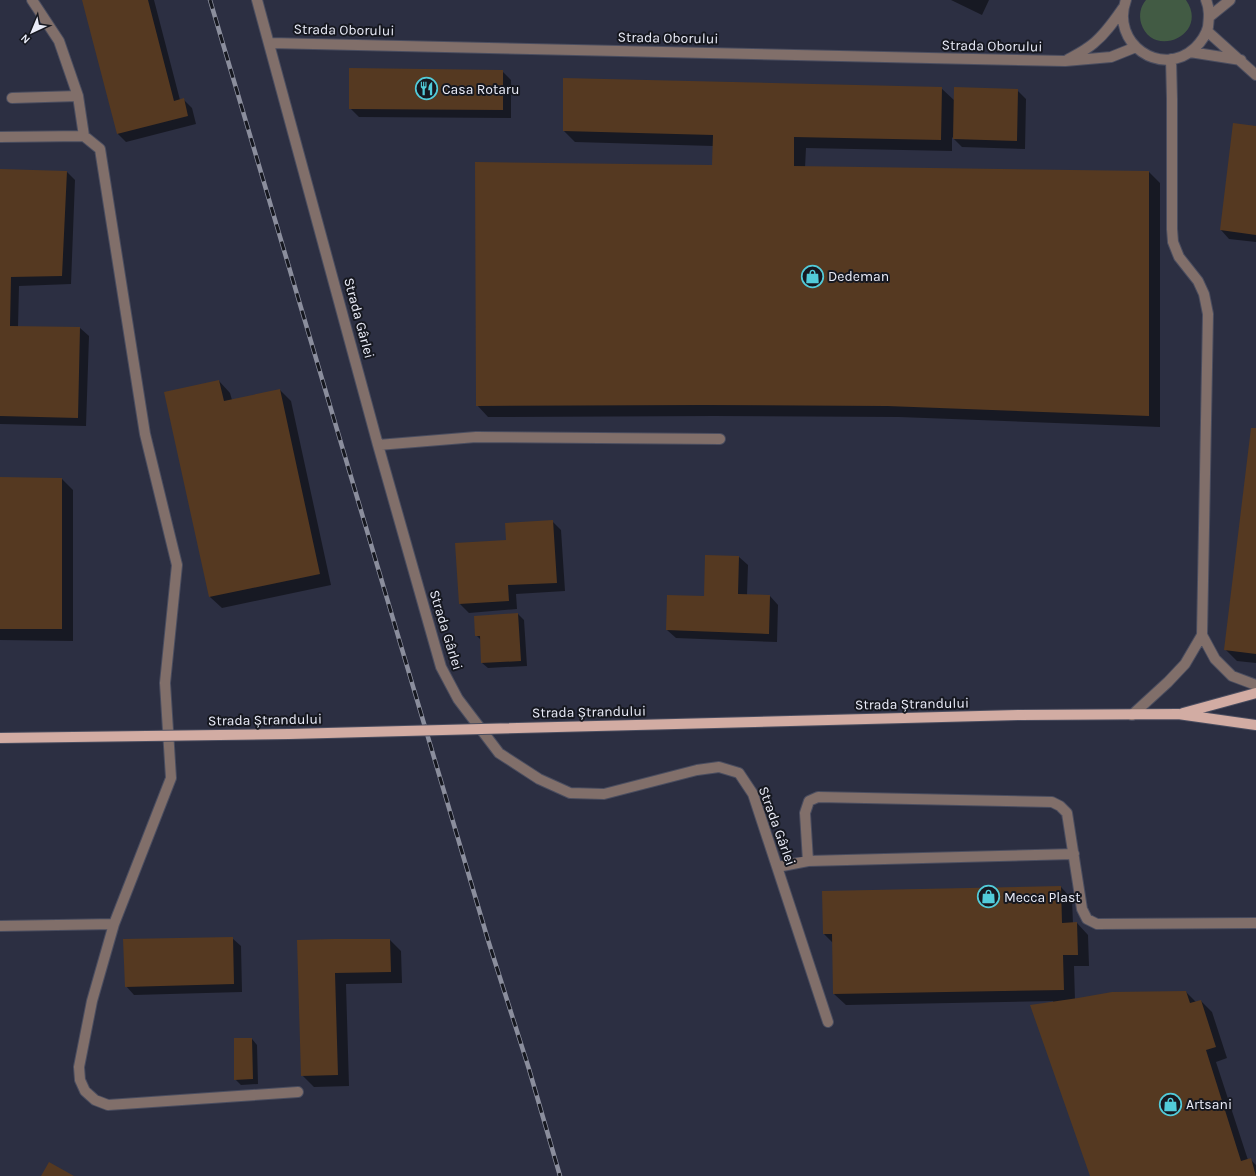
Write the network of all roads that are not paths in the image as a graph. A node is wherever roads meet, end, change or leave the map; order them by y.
1 (32, 0) edge
2 (257, 0) edge
3 (1206, 0) edge
4 (1230, 0) edge
5 (1125, 4) edge
6 (1209, 17) junction
7 (1207, 31) junction
8 (270, 43) junction
9 (1136, 47) junction
10 (1190, 52) junction
11 (1171, 59) junction
12 (1240, 60) junction
13 (1065, 61) junction
14 (1256, 75) edge
15 (78, 96) junction
16 (12, 98) dead end
17 (84, 136) junction
18 (0, 137) edge
19 (720, 439) dead end
20 (378, 445) junction
21 (1202, 635) junction
22 (1256, 685) edge
23 (1256, 693) edge
24 (1178, 714) junction
25 (1132, 715) junction
26 (1256, 725) edge
27 (0, 738) edge
28 (1074, 854) junction
29 (808, 861) junction
30 (777, 867) junction
31 (1256, 923) edge
32 (114, 924) junction
33 (0, 926) edge
34 (828, 1022) dead end
35 (298, 1092) dead end

1 - 15 street
2 - 8 street, Strada Gârlei
3 - 6 street
4 - 6 street
5 - 9 street
5 - 13 street
6 - 7 street
7 - 10 street
7 - 12 street
8 - 13 street, Strada Oborului
8 - 20 street, Strada Gârlei
9 - 11 street
9 - 13 street, Strada Oborului
10 - 11 street
10 - 12 street
11 - 21 street
12 - 14 street
15 - 16 street
15 - 17 street
17 - 18 street
17 - 32 street
19 - 20 street
20 - 30 street, Strada Gârlei
21 - 22 street
21 - 25 street
23 - 24 main road, Strada Ștrandului
24 - 25 main road, Strada Ștrandului
24 - 26 main road, Strada Ștrandului
25 - 27 main road, Strada Ștrandului, bridge
28 - 29 street
28 - 29 street
28 - 31 street
29 - 30 street
30 - 34 street, Strada Gârlei
32 - 33 street
32 - 35 street

